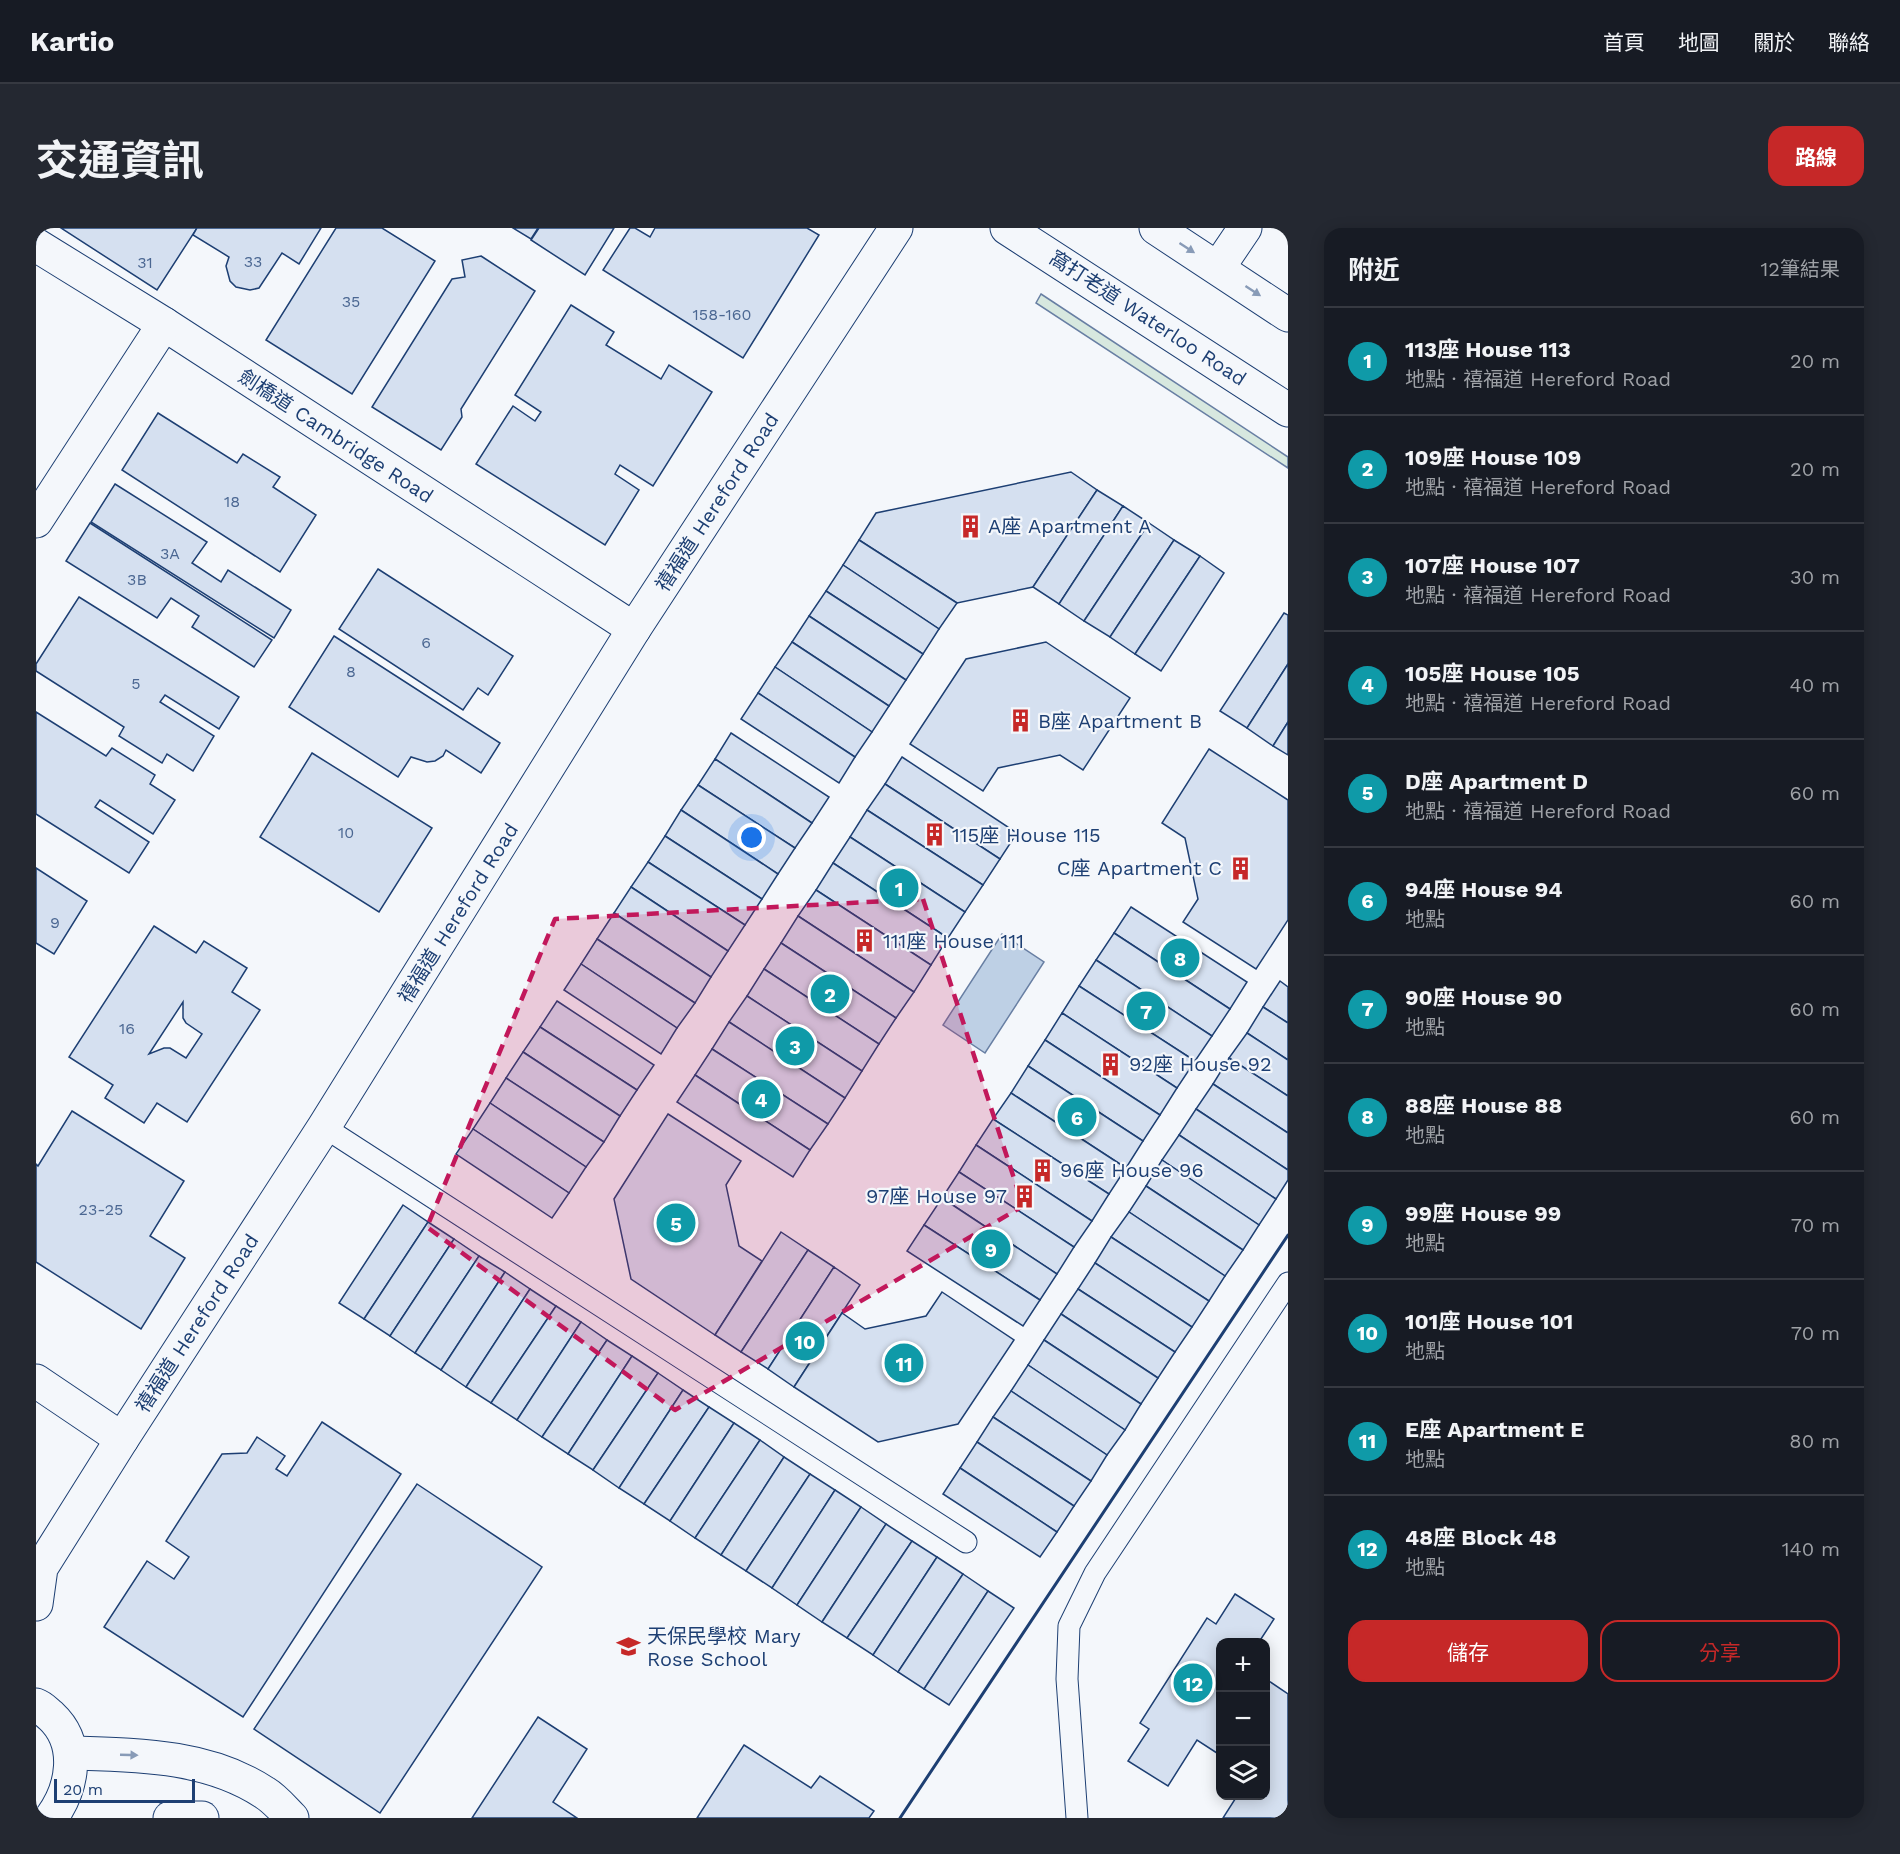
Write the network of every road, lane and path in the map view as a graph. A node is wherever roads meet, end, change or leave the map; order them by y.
1 (896, 228) edge
2 (1007, 228) edge
3 (1156, 228) edge
4 (1245, 228) edge
5 (36, 245) edge
6 (1218, 268) junction
7 (1288, 315) edge
8 (164, 324) junction
9 (1288, 410) edge
10 (36, 521) edge
11 (634, 629) junction
12 (324, 1127) junction
13 (1288, 1283) edge
14 (36, 1381) edge
15 (122, 1439) junction
16 (966, 1542) dead end
17 (36, 1604) edge
18 (36, 1705) edge
19 (70, 1753) junction
20 (51, 1818) edge
21 (170, 1818) edge
22 (202, 1818) edge
23 (292, 1818) edge
24 (1077, 1818) edge

1 - 11 main road, 禧福道 Hereford Road
2 - 9 main road, 窩打老道 Waterloo Road
3 -> 6 main road
4 - 6 main road
5 - 8 main road, 劍橋道 Cambridge Road
6 -> 7 main road
8 - 10 main road
8 - 11 main road, 劍橋道 Cambridge Road
11 - 12 main road, 禧福道 Hereford Road
12 - 15 main road, 禧福道 Hereford Road
12 - 16 lane
13 - 24 lane
14 - 15 main road
15 - 17 main road, 禧福道 Hereford Road
18 - 19 main road
19 - 20 main road
19 -> 23 main road
21 - 22 main road

